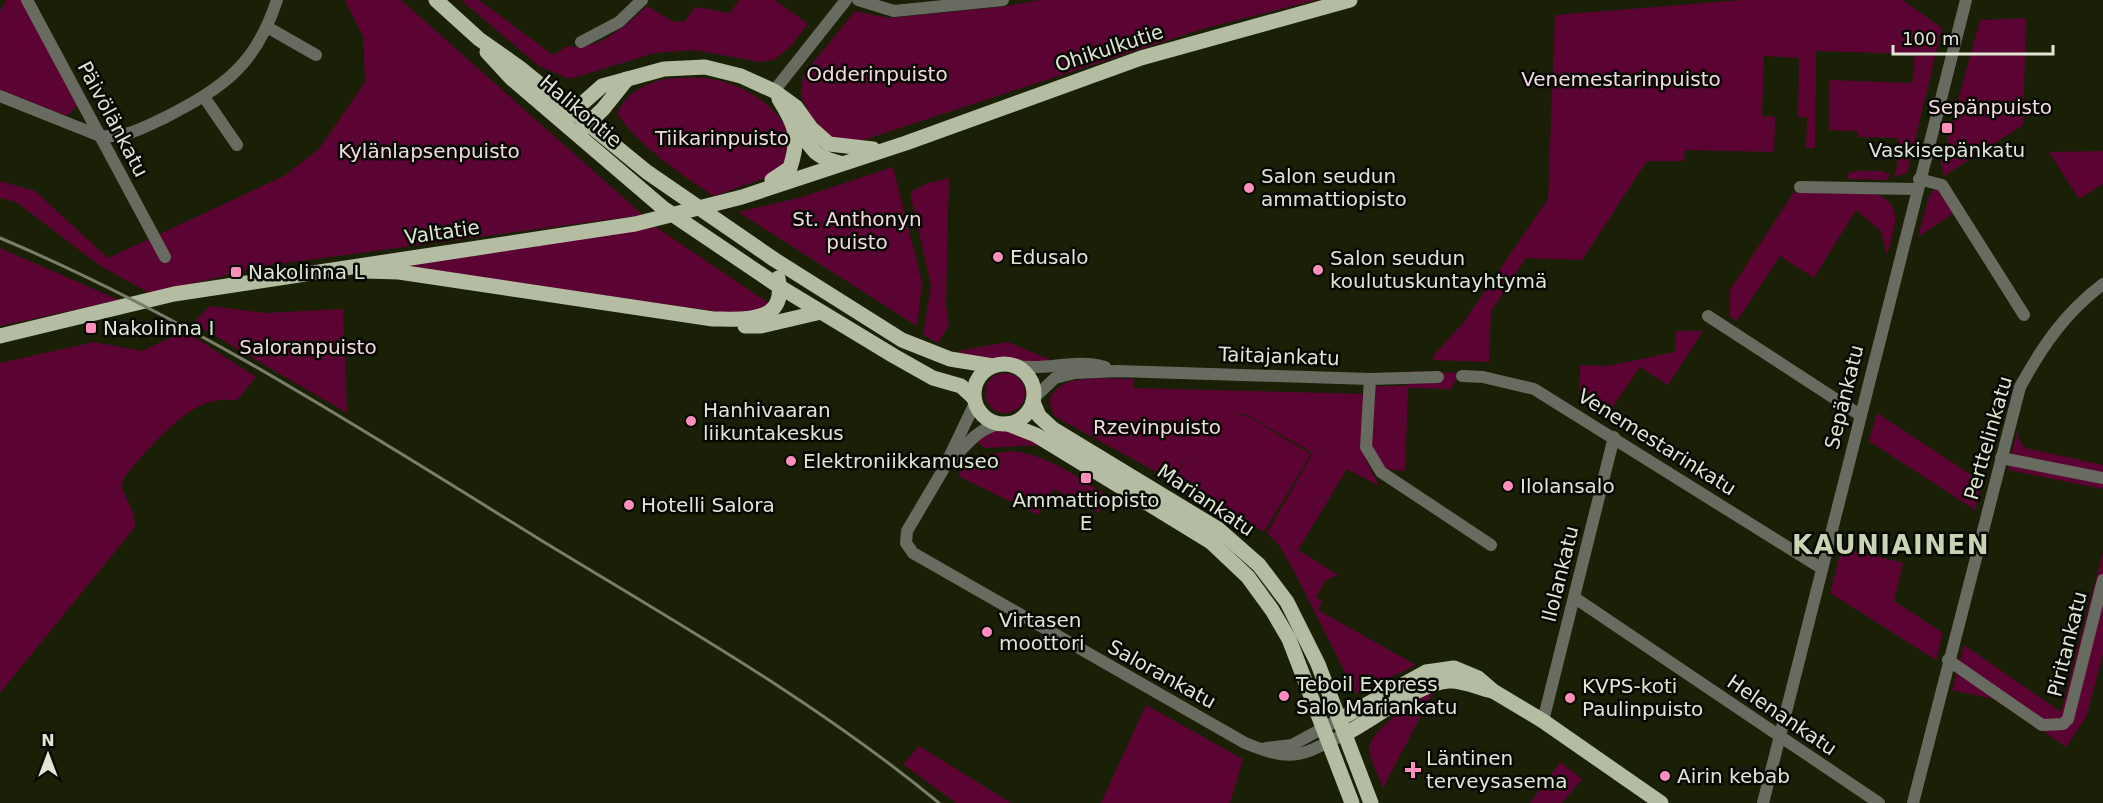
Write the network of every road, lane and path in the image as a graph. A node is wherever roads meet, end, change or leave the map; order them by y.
1 (27, 0) edge
2 (277, 0) edge
3 (436, 0) edge
4 (642, 0) edge
5 (846, 0) edge
6 (858, 0) edge
7 (1003, 0) edge
8 (1350, 0) edge
9 (1965, 0) edge
10 (267, 27) junction
11 (479, 39) junction
12 (581, 42) dead end
13 (316, 55) dead end
14 (627, 79) junction
15 (774, 91) junction
16 (554, 95) junction
17 (0, 96) edge
18 (204, 97) junction
19 (587, 98) junction
20 (603, 109) junction
21 (567, 117) junction
22 (793, 122) junction
23 (582, 129) junction
24 (100, 136) junction
25 (608, 140) junction
26 (237, 145) dead end
27 (885, 150) junction
28 (842, 163) junction
29 (1917, 184) junction
30 (1800, 187) dead end
31 (747, 195) junction
32 (165, 257) dead end
33 (775, 260) junction
34 (320, 271) junction
35 (2103, 284) edge
36 (780, 287) junction
37 (821, 312) junction
38 (2024, 315) dead end
39 (1708, 316) dead end
40 (713, 319) junction
41 (0, 336) edge
42 (1013, 365) junction
43 (993, 366) junction
44 (1118, 371) junction
45 (1462, 376) dead end
46 (1438, 377) dead end
47 (1370, 379) junction
48 (1034, 400) junction
49 (975, 401) junction
50 (1860, 415) junction
51 (1004, 424) junction
52 (1614, 437) junction
53 (2001, 458) junction
54 (943, 470) junction
55 (2103, 478) edge
56 (1491, 545) dead end
57 (1821, 568) junction
58 (2103, 580) edge
59 (1575, 598) junction
60 (1948, 660) junction
61 (1543, 720) junction
62 (1343, 727) junction
63 (1326, 735) junction
64 (1780, 737) junction
65 (1352, 803) edge
66 (1371, 803) edge
67 (1661, 803) edge
68 (1763, 803) edge
69 (1879, 803) edge
70 (1913, 803) edge

1 - 24 street, Päivölänkatu
2 - 10 street
3 - 11 main road, Halikontie
4 - 12 street
5 - 15 street
6 - 7 street
8 - 27 main road, Ohikulkutie
9 - 29 street, Sepänkatu
10 - 13 street
10 - 18 street
11 - 16 main road, Halikontie
11 - 21 main road, Halikontie
14 - 15 main road
14 - 19 main road
14 - 20 main road
15 - 22 main road
15 - 27 main road
16 - 19 main road
16 - 21 main road
17 - 24 street
18 - 24 street
18 - 26 street
19 - 21 main road
20 - 23 main road
20 - 25 main road
21 - 23 main road
22 - 28 main road
22 - 31 main road
23 - 25 main road
23 - 36 main road, Halikontie
24 - 32 street, Päivölänkatu
25 - 33 main road
27 - 28 main road, Valtatie
28 - 31 main road, Valtatie
29 - 30 street
29 - 38 street
29 - 50 street, Sepänkatu
31 - 34 main road, Valtatie
33 - 36 main road
33 - 43 main road
34 - 40 main road
34 - 41 main road, Valtatie
35 - 53 street, Perttelinkatu
36 - 37 main road
36 - 40 main road
37 - 40 main road
37 - 49 main road
39 - 50 street
42 - 43 main road
42 - 44 street, Taitajankatu
42 - 48 main road
43 - 49 main road
44 - 47 street, Taitajankatu
44 - 48 street, Taitajankatu
45 - 52 street, Venemestarinkatu
46 - 47 street, Taitajankatu
47 - 56 street
48 - 51 main road
48 - 62 main road, Mariankatu
49 - 51 main road
49 - 54 street, Salorankatu
50 - 57 street, Sepänkatu
51 - 54 street, Salorankatu
51 - 63 main road, Mariankatu
52 - 57 street, Venemestarinkatu
52 - 59 street, Ilolankatu
53 - 55 street
53 - 60 street, Perttelinkatu
54 - 63 street, Salorankatu
57 - 64 street, Sepänkatu
58 - 60 street, Piritankatu
59 - 61 street, Ilolankatu
59 - 64 street, Helenankatu
60 - 70 street, Perttelinkatu
61 - 62 main road
61 - 67 main road
62 - 63 street, Salorankatu
62 - 66 main road, Mariankatu
63 - 65 main road, Mariankatu
64 - 68 street, Sepänkatu
64 - 69 street, Helenankatu

